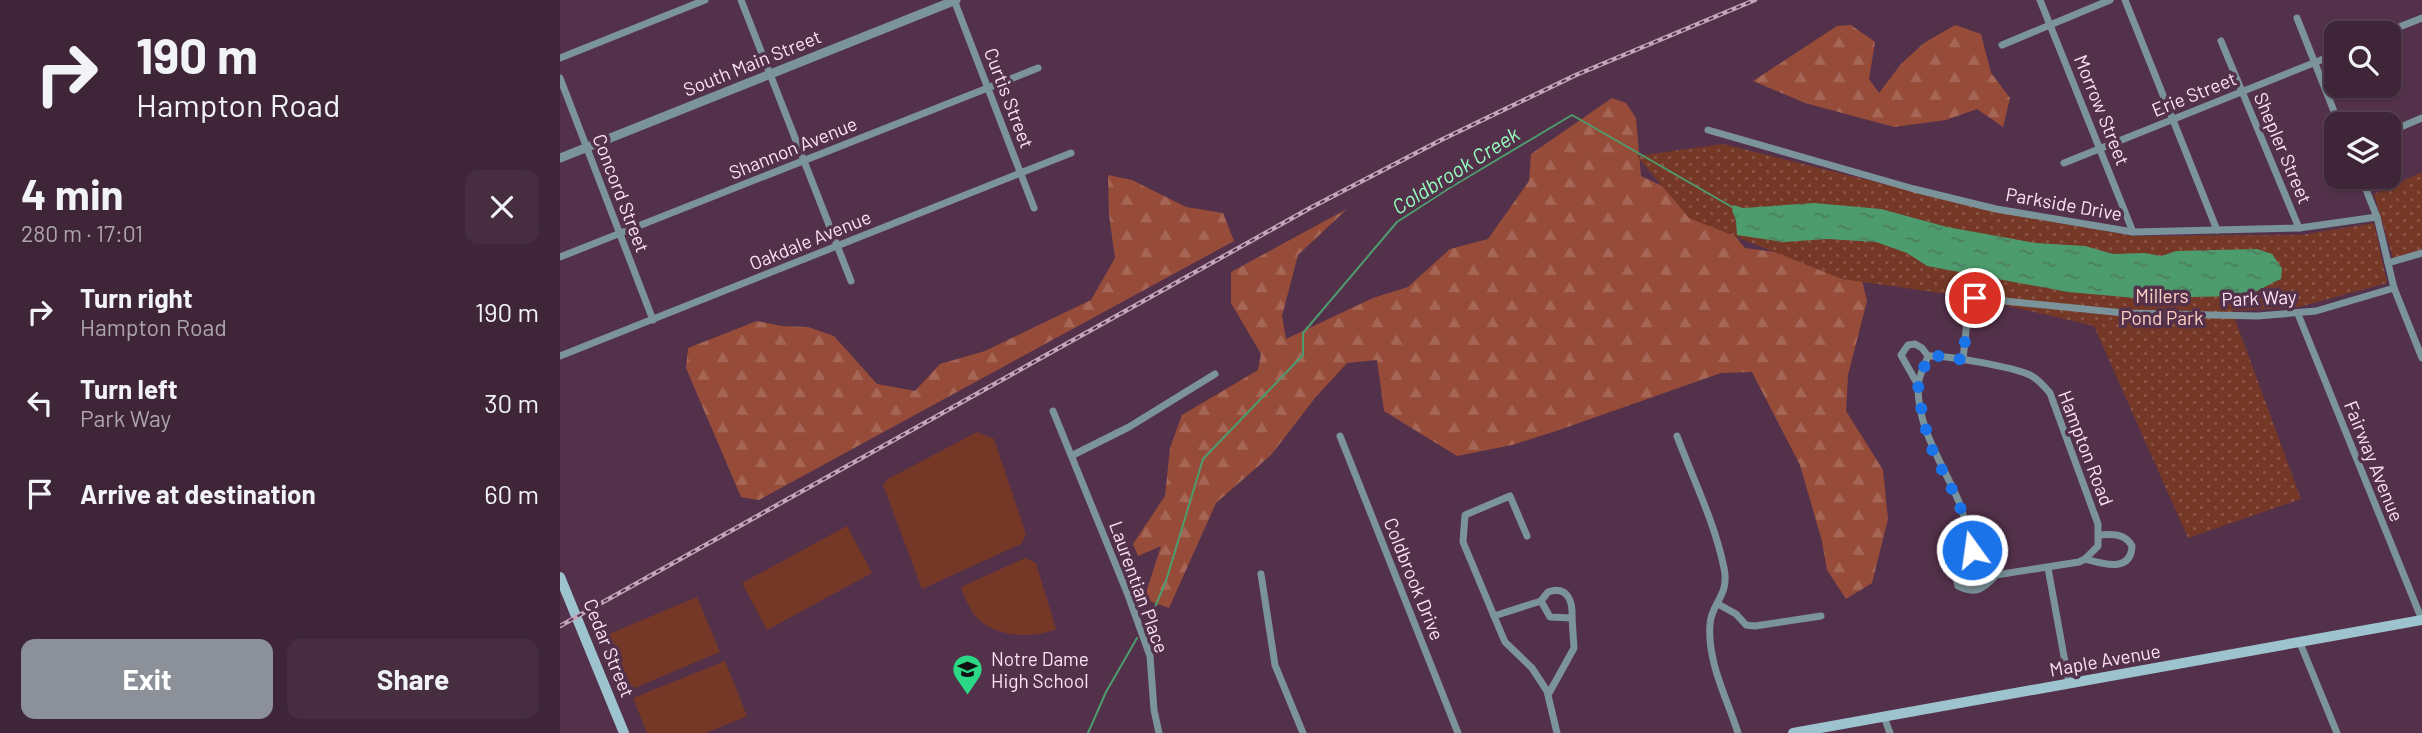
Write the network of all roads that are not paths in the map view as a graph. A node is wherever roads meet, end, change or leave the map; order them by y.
1 (705, 0) edge
2 (741, 0) edge
3 (955, 0) edge
4 (2040, 0) edge
5 (2110, 0) edge
6 (2125, 0) edge
7 (2297, 18) dead end
8 (2422, 18) edge
9 (2050, 23) junction
10 (2401, 26) edge
11 (2221, 41) dead end
12 (2002, 45) dead end
13 (560, 58) edge
14 (2324, 60) edge
15 (2315, 64) junction
16 (1038, 68) dead end
17 (771, 74) junction
18 (560, 78) edge
19 (989, 87) junction
20 (2242, 91) junction
21 (2334, 112) edge
22 (2422, 118) edge
23 (2173, 121) junction
24 (2401, 127) edge
25 (1708, 130) dead end
26 (587, 148) junction
27 (2100, 149) junction
28 (1071, 153) dead end
29 (560, 158) edge
30 (804, 161) junction
31 (2064, 163) dead end
32 (1021, 173) junction
33 (2366, 189) edge
34 (1034, 208) dead end
35 (2377, 217) junction
36 (2299, 228) junction
37 (2217, 230) junction
38 (2133, 232) junction
39 (620, 233) junction
40 (839, 246) junction
41 (2422, 253) edge
42 (560, 257) edge
43 (2388, 263) junction
44 (851, 281) dead end
45 (2394, 288) junction
46 (2298, 314) junction
47 (653, 320) junction
48 (560, 356) edge
49 (1928, 356) junction
50 (2422, 358) edge
51 (1963, 360) junction
52 (1215, 374) dead end
53 (1918, 385) junction
54 (1053, 411) dead end
55 (1340, 436) dead end
56 (1677, 436) dead end
57 (1073, 456) junction
58 (2099, 535) junction
59 (1527, 536) dead end
60 (1972, 550) junction
61 (2085, 559) junction
62 (2048, 568) junction
63 (1261, 574) dead end
64 (1996, 575) junction
65 (560, 577) edge
66 (1541, 601) junction
67 (1718, 604) junction
68 (1494, 616) junction
69 (1821, 616) dead end
70 (1573, 618) junction
71 (2422, 620) edge
72 (2300, 643) junction
73 (2068, 684) junction
74 (1548, 695) junction
75 (1884, 717) junction
76 (624, 733) edge
77 (1159, 733) edge
78 (1303, 733) edge
79 (1458, 733) edge
80 (1556, 733) edge
81 (1738, 733) edge
82 (1793, 733) edge
83 (1890, 733) edge
84 (2337, 733) edge

1 - 13 street
2 - 17 street
3 - 17 street, South Main Street
3 - 19 street, Curtis Street
4 - 9 street, Morrow Street
5 - 9 street
6 - 23 street
7 - 15 street
8 - 10 street
9 - 12 street
9 - 27 street, Morrow Street
11 - 20 street, Shepler Street
14 - 15 street, Erie Street
15 - 20 street, Erie Street
15 - 21 street
16 - 19 street, Shannon Avenue
17 - 26 street, South Main Street
17 - 30 street
18 - 26 street, Concord Street
19 - 30 street, Shannon Avenue
19 - 32 street, Curtis Street
20 - 23 street, Erie Street
20 - 36 street, Shepler Street
22 - 24 street
23 - 27 street, Erie Street
23 - 37 street
25 - 38 street, Parkside Drive
26 - 29 street, South Main Street
26 - 39 street, Concord Street
27 - 31 street, Erie Street
27 - 38 street, Morrow Street
28 - 32 street, Oakdale Avenue
30 - 39 street, Shannon Avenue
30 - 40 street
32 - 34 street, Curtis Street
32 - 40 street, Oakdale Avenue
33 - 35 street
35 - 36 street, Parkside Drive
35 - 43 street
36 - 37 street, Parkside Drive
37 - 38 street, Parkside Drive
39 - 42 street, Shannon Avenue
39 - 47 street, Concord Street
40 - 44 street
40 - 47 street, Oakdale Avenue
41 - 43 street
43 - 45 street
45 - 46 street, Park Way
45 - 50 street
46 - 51 street, Park Way
46 - 71 street, Fairway Avenue
47 - 48 street, Oakdale Avenue
49 - 51 street, Hampton Road
49 - 53 street, Hampton Road
49 - 53 street, Hampton Road
51 - 58 street, Hampton Road
52 - 57 street
53 - 60 street, Hampton Road
54 - 57 street, Laurentian Place
55 - 79 street, Coldbrook Drive
56 - 67 street
57 - 77 street, Laurentian Place
58 - 61 street, Hampton Road
58 - 61 street
59 - 68 street
60 - 64 street, Hampton Road
60 - 64 street
61 - 62 street
62 - 64 street
62 - 73 street
63 - 78 street
65 - 76 main road, Cedar Street
66 - 68 street
66 - 70 street
66 - 70 street
67 - 69 street
67 - 81 street
68 - 74 street
70 - 74 street
71 - 72 main road, Maple Avenue
72 - 73 main road, Maple Avenue
72 - 84 street
73 - 75 main road, Maple Avenue
74 - 80 street
75 - 82 main road, Maple Avenue
75 - 83 street

